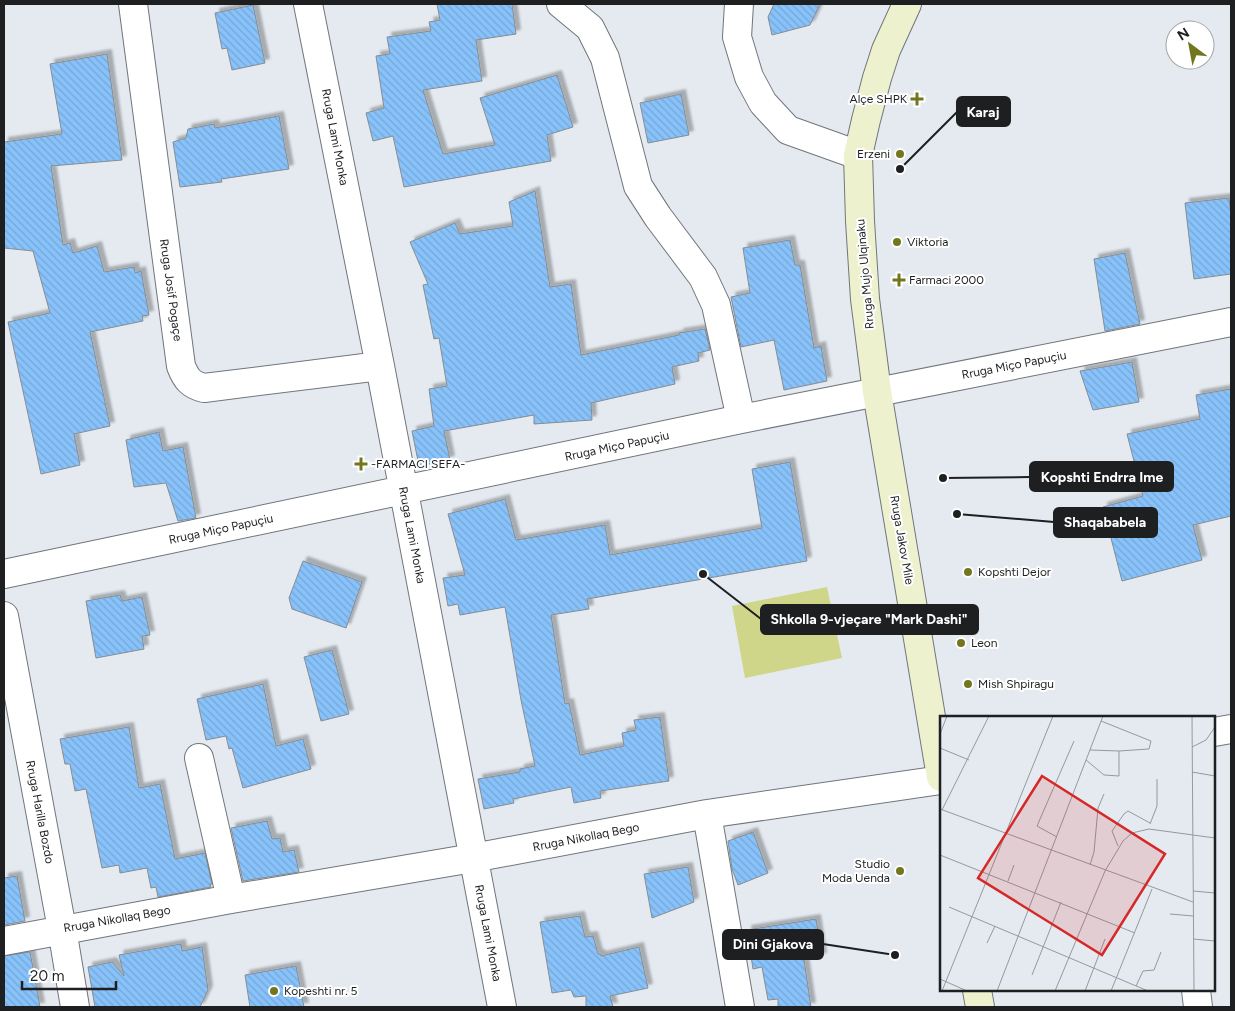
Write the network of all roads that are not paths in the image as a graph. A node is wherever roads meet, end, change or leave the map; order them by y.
1 (133, 4) edge
2 (308, 4) edge
3 (561, 4) edge
4 (739, 4) edge
5 (907, 4) edge
6 (858, 155) junction
7 (1231, 322) edge
8 (380, 366) junction
9 (877, 392) junction
10 (741, 419) junction
11 (403, 491) junction
12 (4, 574) edge
13 (4, 616) edge
14 (1231, 729) edge
15 (1215, 732) edge
16 (199, 758) dead end
17 (940, 773) edge
18 (940, 779) edge
19 (707, 814) junction
20 (473, 858) junction
21 (231, 899) junction
22 (62, 929) junction
23 (4, 941) edge
24 (977, 991) edge
25 (1196, 991) edge
26 (75, 1007) edge
27 (502, 1007) edge
28 (740, 1007) edge
29 (980, 1007) edge
30 (1198, 1007) edge

1 - 8 street, Rruga Josif Pogaçe
2 - 8 street, Rruga Lami Monka
3 - 10 street
4 - 6 street
5 - 6 main road, Rruga Mujo Ulqinaku
6 - 9 main road, Rruga Mujo Ulqinaku
7 - 9 street, Rruga Miço Papuçiu
8 - 11 street, Rruga Lami Monka
9 - 10 street, Rruga Miço Papuçiu
9 - 17 main road, Rruga Jakov Mile
10 - 11 street, Rruga Miço Papuçiu
11 - 12 street, Rruga Miço Papuçiu
11 - 20 street, Rruga Lami Monka
13 - 22 street, Rruga Harilla Bozdo
14 - 15 street
16 - 21 street
18 - 19 street, Rruga Nikollaq Bego
19 - 20 street, Rruga Nikollaq Bego
19 - 28 street
20 - 21 street, Rruga Nikollaq Bego
20 - 27 street, Rruga Lami Monka
21 - 22 street, Rruga Nikollaq Bego
22 - 23 street, Rruga Nikollaq Bego
22 - 26 street, Rruga Harilla Bozdo
24 - 29 main road
25 - 30 street

